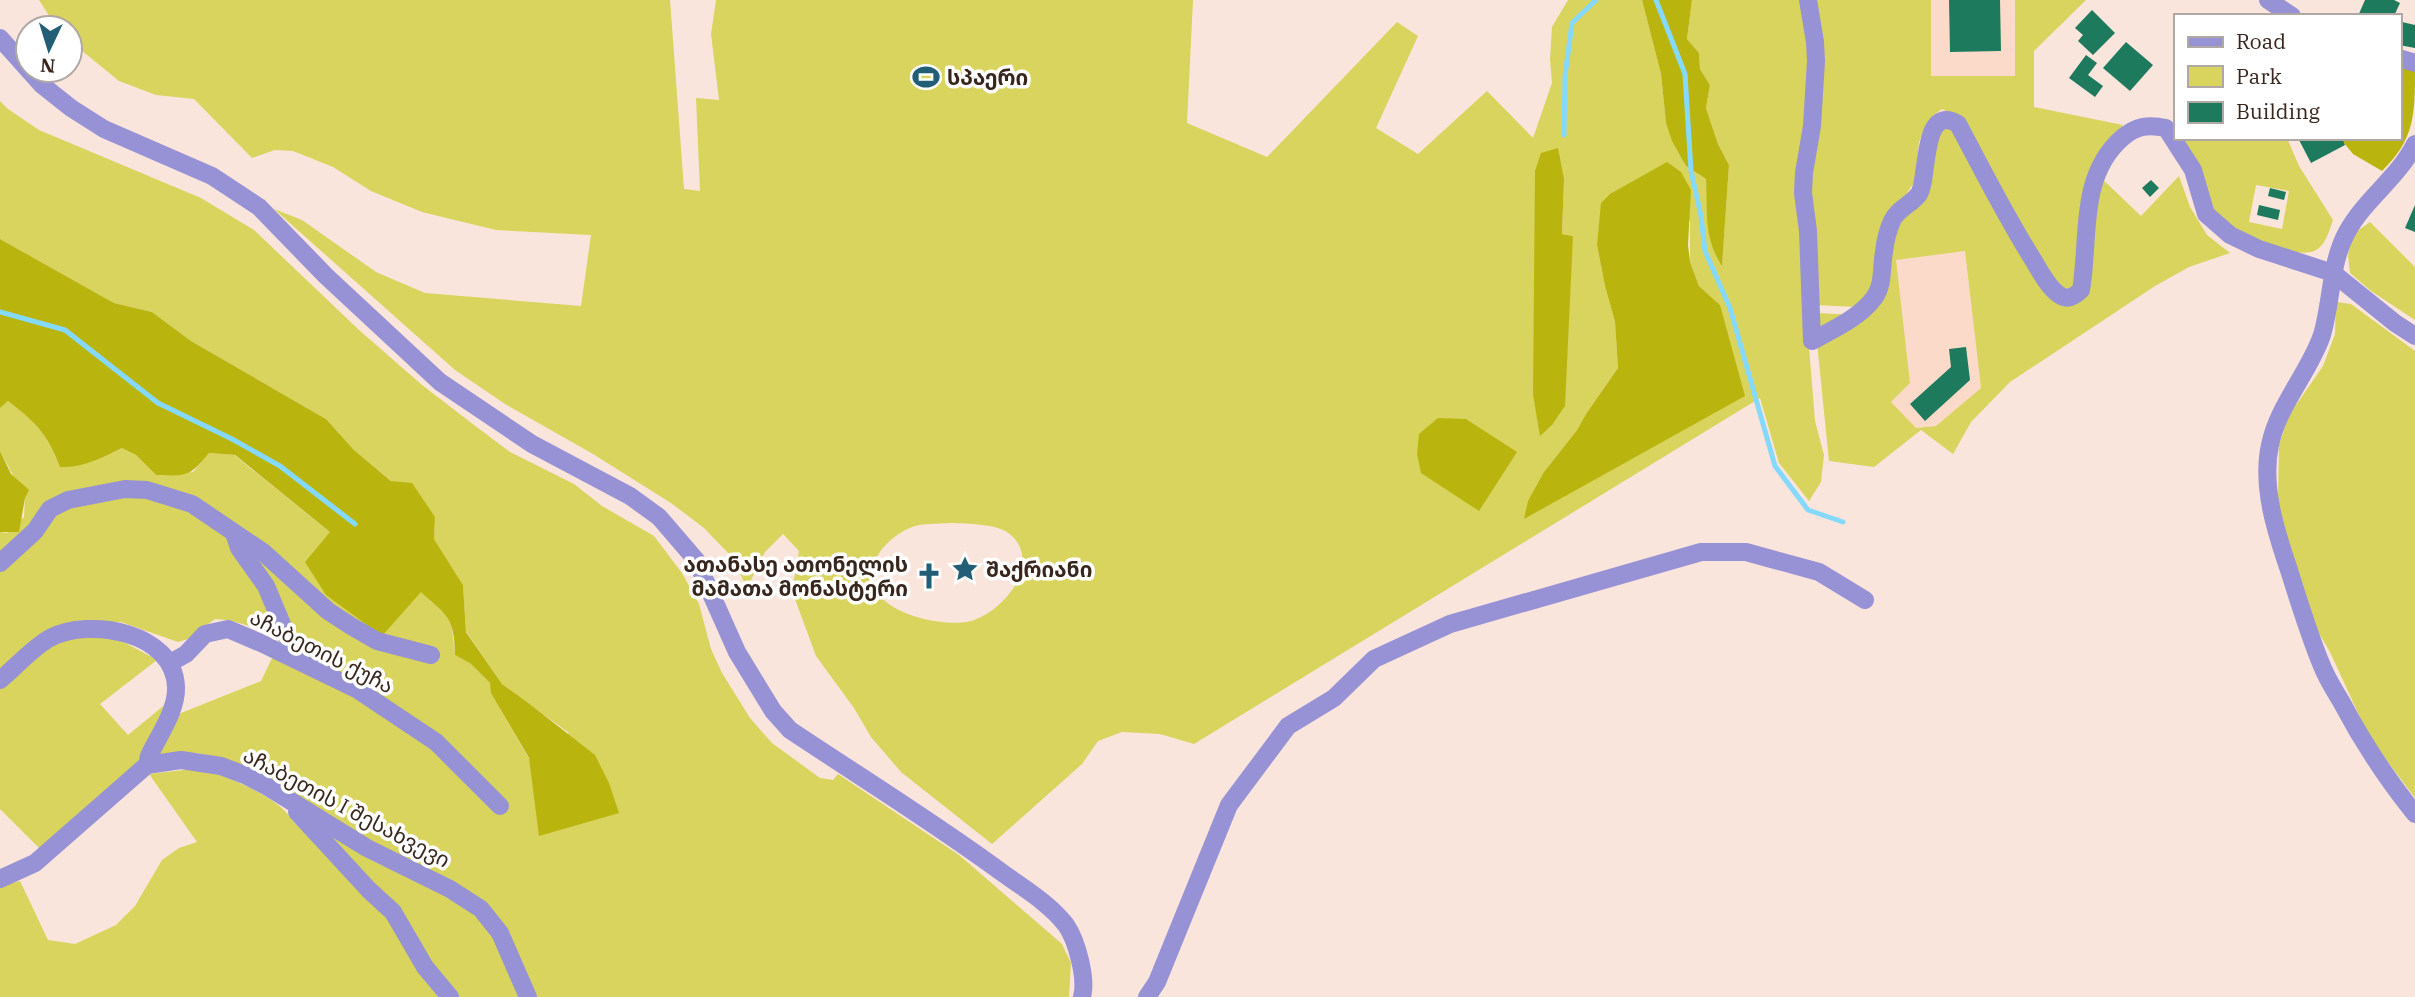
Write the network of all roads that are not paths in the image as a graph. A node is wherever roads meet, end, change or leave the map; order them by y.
1 (1808, 0) edge
2 (2268, 0) edge
3 (2289, 14) edge
4 (0, 38) edge
5 (2415, 144) edge
6 (2333, 273) junction
7 (2415, 336) edge
8 (234, 532) junction
9 (0, 563) edge
10 (1865, 600) dead end
11 (431, 655) dead end
12 (297, 660) junction
13 (170, 663) junction
14 (0, 680) edge
15 (147, 765) junction
16 (268, 787) junction
17 (500, 806) dead end
18 (2415, 814) edge
19 (0, 878) edge
20 (450, 997) edge
21 (528, 997) edge
22 (1082, 997) edge
23 (1147, 997) edge

1 - 6 street
2 - 3 street
4 - 22 street
5 - 6 street
6 - 7 street
6 - 18 street
8 - 9 street
8 - 11 street
8 - 12 street
10 - 23 street
12 - 13 street, აჩაბეთის ქუჩა
12 - 17 street, აჩაბეთის ქუჩა
13 - 14 street
13 - 15 street
15 - 16 street, აჩაბეთის I შესახვევი
15 - 19 street
16 - 20 street
16 - 21 street, აჩაბეთის I შესახვევი

